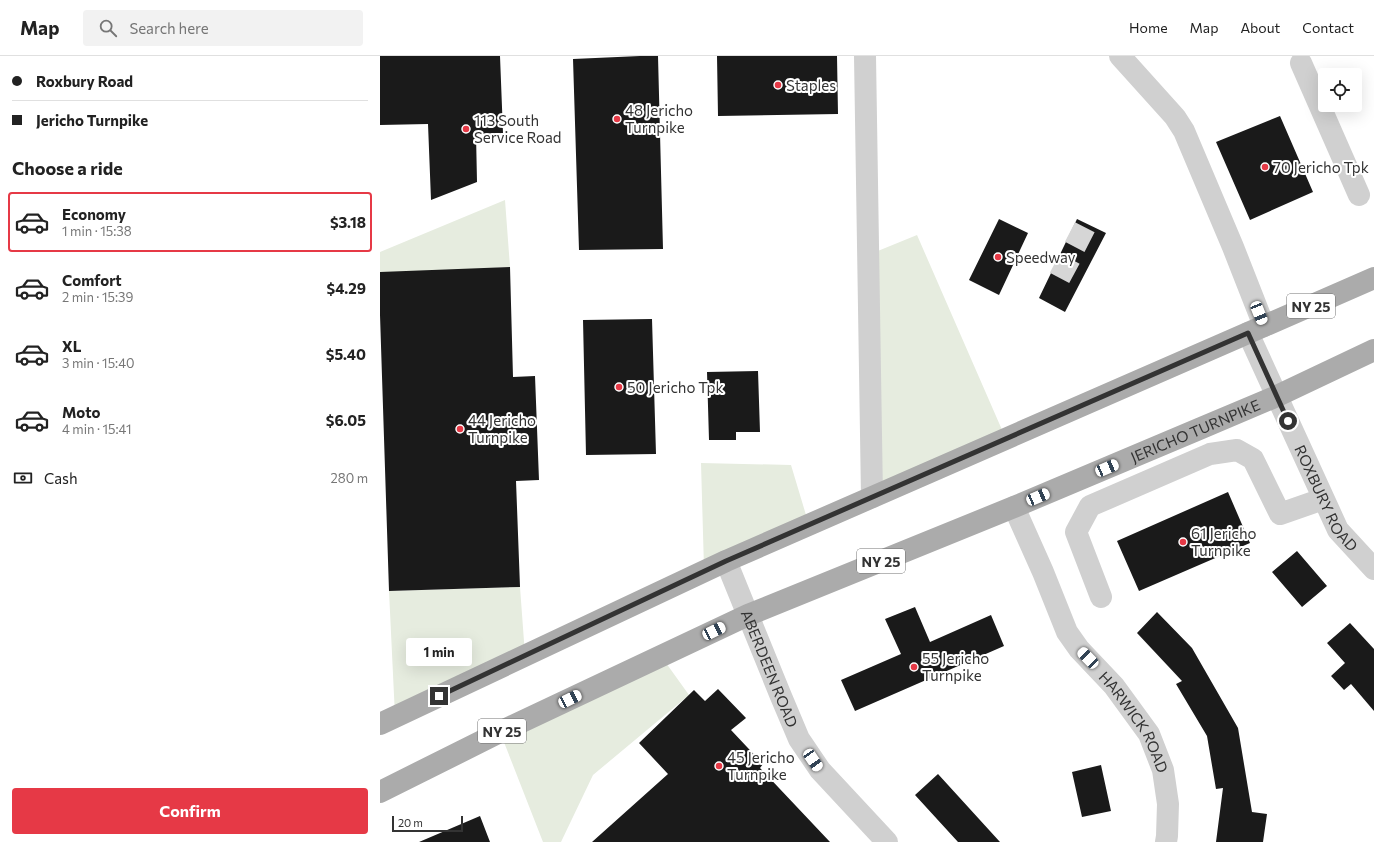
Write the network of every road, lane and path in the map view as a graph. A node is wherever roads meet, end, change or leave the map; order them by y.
1 (865, 56) edge
2 (1120, 56) edge
3 (1301, 63) dead end
4 (1359, 195) dead end
5 (1374, 278) edge
6 (1256, 330) junction
7 (1374, 350) edge
8 (1277, 396) junction
9 (1198, 429) junction
10 (1210, 454) junction
11 (1078, 480) junction
12 (872, 497) junction
13 (1323, 499) junction
14 (1090, 506) junction
15 (1014, 507) junction
16 (726, 561) junction
17 (1374, 569) edge
18 (1101, 597) dead end
19 (748, 615) junction
20 (380, 724) edge
21 (380, 792) edge
22 (887, 842) edge
23 (1166, 842) edge

1 - 12 street
2 - 6 street, ROXBURY ROAD
3 - 4 street
5 - 6 main road, NY 25
6 - 8 street, ROXBURY ROAD
6 - 12 main road, NY 25
7 - 8 main road, JERICHO TURNPIKE / NY 25
8 - 9 main road, JERICHO TURNPIKE / NY 25
8 - 13 street, ROXBURY ROAD
9 - 10 street
9 - 11 main road, JERICHO TURNPIKE / NY 25
10 - 13 street
10 - 14 street
11 - 14 street
11 - 15 main road, JERICHO TURNPIKE / NY 25
12 - 16 main road, NY 25
13 - 17 street, ROXBURY ROAD
14 - 18 street
15 - 19 main road, JERICHO TURNPIKE / NY 25
15 - 23 street, HARWICK ROAD
16 - 19 street, ABERDEEN ROAD
16 - 20 main road, NY 25
19 - 21 main road, JERICHO TURNPIKE / NY 25
19 - 22 street, ABERDEEN ROAD

